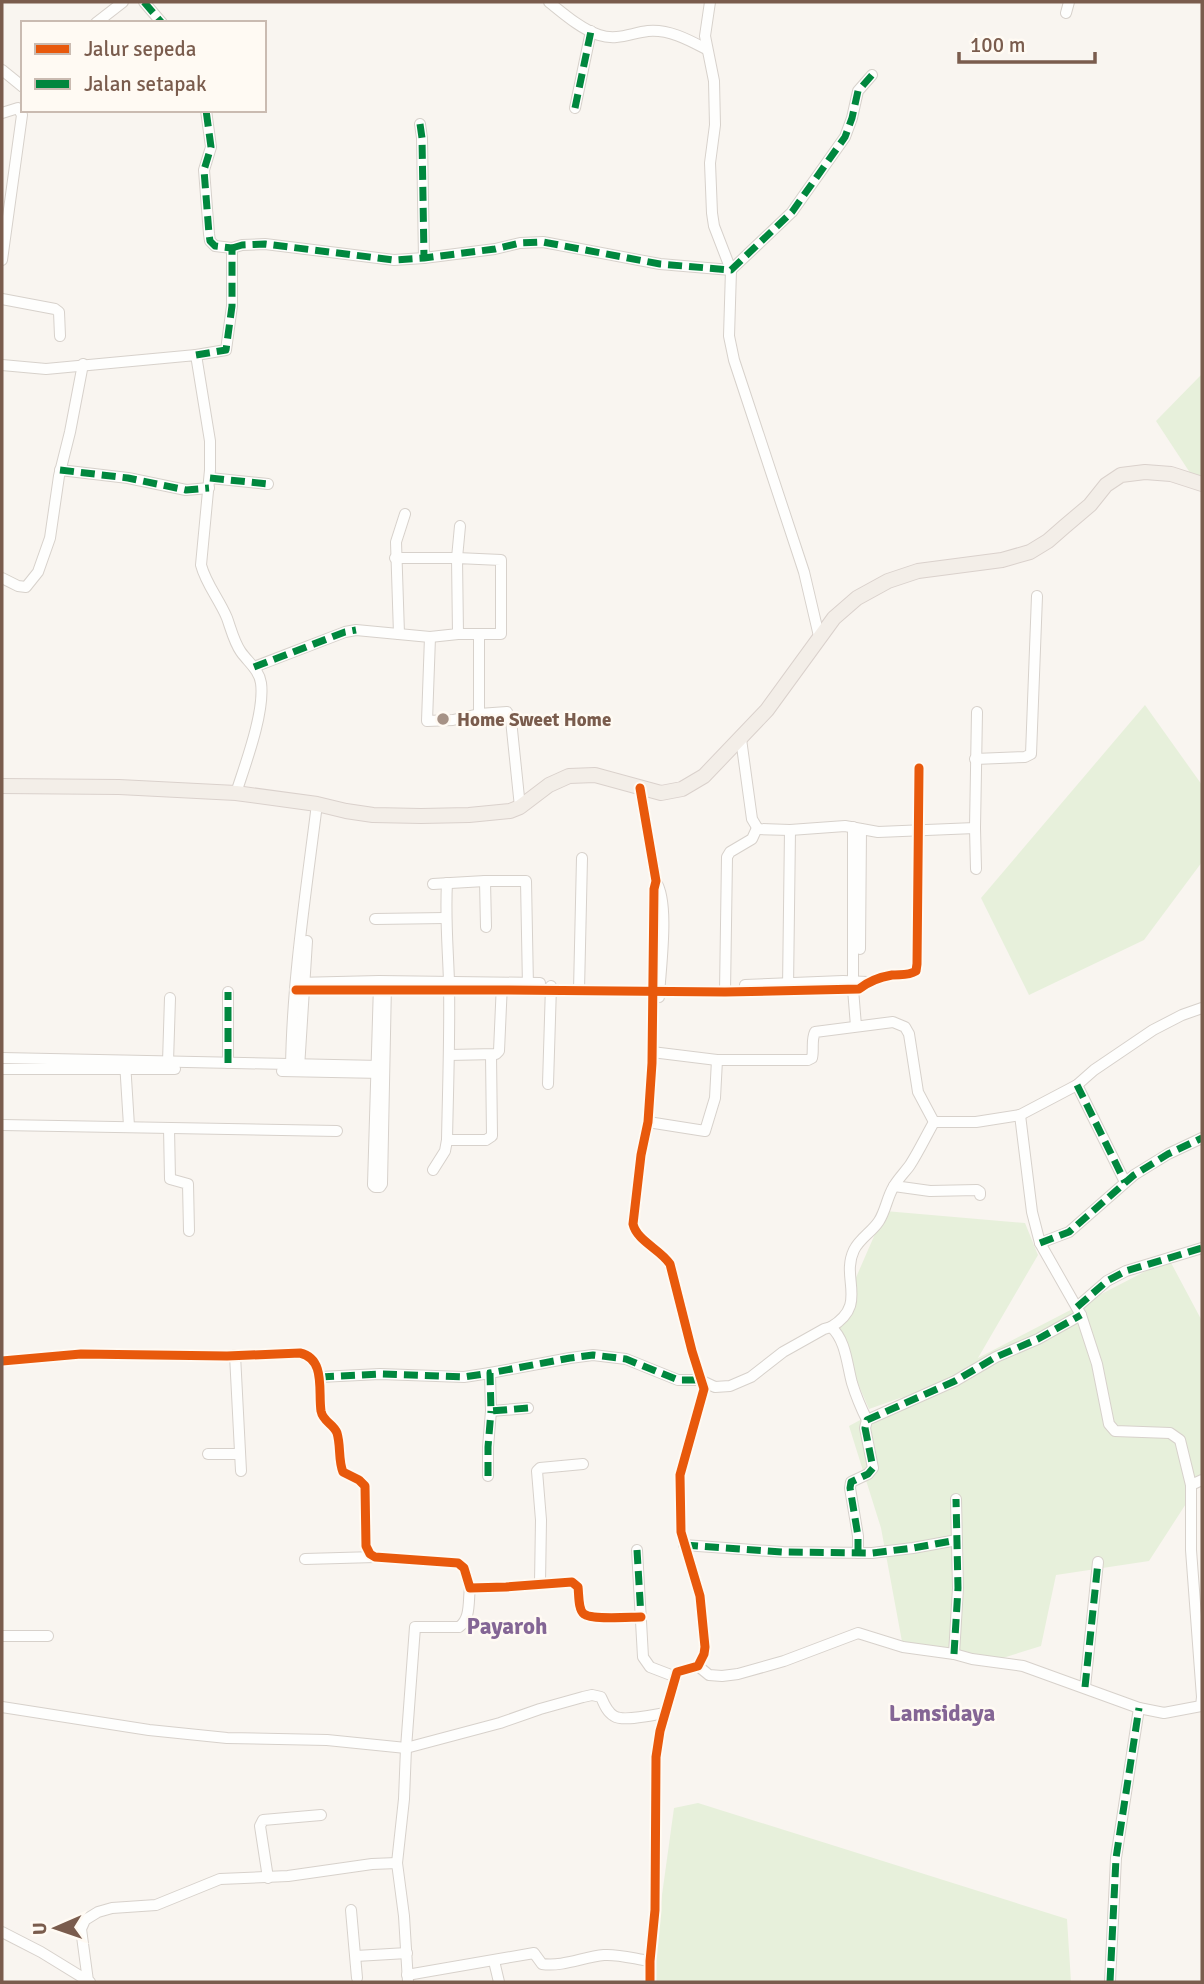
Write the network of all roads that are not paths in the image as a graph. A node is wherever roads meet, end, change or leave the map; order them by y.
1 (123, 2) edge
2 (144, 2) edge
3 (549, 2) edge
4 (709, 7) edge
5 (99, 21) edge
6 (160, 21) edge
7 (591, 31) junction
8 (706, 49) junction
9 (2, 70) edge
10 (872, 75) dead end
11 (21, 85) edge
12 (21, 100) edge
13 (18, 108) junction
14 (575, 108) dead end
15 (206, 112) edge
16 (2, 113) edge
17 (420, 124) dead end
18 (232, 248) junction
19 (424, 258) junction
20 (2, 260) edge
21 (731, 270) junction
22 (2, 299) edge
23 (60, 336) dead end
24 (196, 355) junction
25 (83, 364) junction
26 (2, 365) edge
27 (60, 470) junction
28 (209, 483) junction
29 (268, 484) dead end
30 (1202, 484) edge
31 (405, 514) dead end
32 (460, 526) dead end
33 (395, 558) junction
34 (457, 558) junction
35 (2, 578) edge
36 (1037, 596) dead end
37 (399, 634) junction
38 (458, 634) junction
39 (479, 635) junction
40 (819, 636) junction
41 (430, 637) junction
42 (254, 667) junction
43 (977, 712) dead end
44 (479, 714) junction
45 (741, 739) junction
46 (975, 759) junction
47 (919, 768) dead end
48 (2, 786) edge
49 (640, 788) junction
50 (236, 793) junction
51 (321, 805) junction
52 (520, 807) junction
53 (757, 828) junction
54 (857, 828) junction
55 (975, 828) junction
56 (790, 830) junction
57 (918, 831) junction
58 (582, 858) dead end
59 (976, 869) dead end
60 (485, 881) junction
61 (447, 883) junction
62 (433, 884) dead end
63 (445, 918) junction
64 (375, 919) dead end
65 (486, 926) dead end
66 (858, 984) junction
67 (383, 986) junction
68 (449, 986) junction
69 (502, 986) junction
70 (528, 986) junction
71 (300, 987) junction
72 (551, 987) junction
73 (579, 987) junction
74 (788, 987) junction
75 (656, 988) junction
76 (725, 989) junction
77 (228, 992) dead end
78 (170, 998) dead end
79 (1202, 1008) edge
80 (856, 1027) junction
81 (652, 1046) junction
82 (449, 1055) junction
83 (491, 1055) junction
84 (2, 1058) edge
85 (717, 1060) junction
86 (168, 1062) junction
87 (228, 1063) junction
88 (125, 1065) junction
89 (295, 1068) junction
90 (2, 1069) edge
91 (380, 1069) junction
92 (548, 1084) dead end
93 (1077, 1086) junction
94 (1020, 1115) junction
95 (648, 1122) junction
96 (934, 1122) junction
97 (2, 1125) edge
98 (129, 1126) junction
99 (169, 1128) junction
100 (337, 1131) dead end
101 (1202, 1138) edge
102 (447, 1140) junction
103 (433, 1170) dead end
104 (1125, 1182) junction
105 (894, 1186) junction
106 (980, 1195) dead end
107 (189, 1231) dead end
108 (1041, 1243) junction
109 (1202, 1248) edge
110 (1079, 1311) junction
111 (831, 1327) junction
112 (235, 1355) junction
113 (2, 1360) edge
114 (490, 1373) junction
115 (320, 1377) junction
116 (700, 1380) junction
117 (528, 1408) dead end
118 (491, 1410) junction
119 (867, 1419) junction
120 (208, 1454) dead end
121 (240, 1454) junction
122 (583, 1464) dead end
123 (241, 1471) dead end
124 (488, 1476) dead end
125 (1202, 1480) edge
126 (1191, 1485) junction
127 (956, 1499) dead end
128 (957, 1539) junction
129 (684, 1545) junction
130 (637, 1550) dead end
131 (859, 1553) junction
132 (375, 1557) junction
133 (304, 1559) dead end
134 (1098, 1562) dead end
135 (540, 1583) junction
136 (470, 1588) junction
137 (640, 1616) junction
138 (2, 1636) edge
139 (48, 1636) dead end
140 (954, 1654) junction
141 (698, 1666) junction
142 (677, 1672) junction
143 (1085, 1687) junction
144 (1202, 1706) edge
145 (2, 1707) edge
146 (1139, 1708) junction
147 (665, 1713) junction
148 (406, 1748) junction
149 (321, 1815) dead end
150 (397, 1863) junction
151 (268, 1878) junction
152 (352, 1910) dead end
153 (2, 1932) edge
154 (407, 1953) junction
155 (356, 1956) junction
156 (494, 1961) junction
157 (650, 1961) junction
158 (358, 1978) dead end
159 (408, 1979) edge
160 (89, 1982) edge
161 (499, 1982) edge
162 (650, 1982) edge
163 (1110, 1982) edge

1 - 5 street
2 - 6 street
3 - 7 street
4 - 8 street
7 - 8 street
7 - 14 street
8 - 21 street
9 - 11 street
10 - 21 street
12 - 13 street
13 - 16 street
13 - 20 street
15 - 18 street
17 - 19 street
18 - 19 street
18 - 24 street
19 - 21 street
21 - 40 street
22 - 23 street
24 - 25 street
24 - 28 street
25 - 26 street
25 - 27 street
27 - 28 street
27 - 35 street
28 - 29 street
28 - 42 street
30 - 40 main road
31 - 33 street
32 - 34 street
33 - 34 street
33 - 37 street
34 - 38 street
34 - 39 street
36 - 46 street
37 - 41 street
37 - 42 street
38 - 39 street
38 - 41 street
39 - 44 street
40 - 45 main road
41 - 44 street
42 - 50 street
43 - 46 street
44 - 52 street
45 - 49 main road
45 - 53 street
46 - 55 street
47 - 57 street
48 - 50 main road
49 - 52 main road
49 - 75 street
50 - 51 main road
51 - 52 main road
51 - 71 street
53 - 56 street
53 - 76 street
54 - 56 street
54 - 57 street
54 - 66 street
55 - 57 street
55 - 59 street
56 - 74 street
57 - 66 street
58 - 73 street
60 - 61 street
60 - 65 street
60 - 70 street
61 - 62 street
61 - 63 street
63 - 64 street
63 - 68 street
66 - 74 street
66 - 80 street
67 - 68 street
67 - 71 street
67 - 91 street
68 - 69 street
68 - 82 street
69 - 70 street
69 - 83 street
70 - 72 street
71 - 89 street
72 - 73 street
72 - 92 street
73 - 75 street
74 - 76 street
75 - 76 street
75 - 81 street
77 - 87 street
78 - 86 street
79 - 93 street
80 - 85 street
80 - 96 street
81 - 85 street
81 - 95 street
82 - 83 street
82 - 102 street
83 - 102 street
84 - 88 street
85 - 95 street
86 - 87 street
86 - 88 street
87 - 89 street
88 - 89 street
88 - 90 street
88 - 98 street
89 - 91 street
91 - 91 street
93 - 94 street
93 - 104 street
94 - 96 street
94 - 108 street
95 - 116 street
96 - 105 street
97 - 98 street
98 - 99 street
99 - 100 street
99 - 107 street
101 - 104 street
102 - 103 street
104 - 108 street
105 - 106 street
105 - 111 street
108 - 110 street
109 - 110 street
110 - 119 street
110 - 126 street
111 - 116 street
111 - 119 street
112 - 113 street
112 - 115 street
112 - 121 street
114 - 115 street
114 - 116 street
114 - 118 street
115 - 132 street
116 - 129 street
117 - 118 street
118 - 124 street
119 - 131 street
120 - 121 street
121 - 123 street
122 - 135 street
125 - 126 street
126 - 144 street
127 - 128 street
128 - 131 street
128 - 140 street
129 - 131 street
129 - 141 street
130 - 137 street
132 - 133 street
132 - 136 street
134 - 143 street
135 - 136 street
135 - 137 street
136 - 148 street
137 - 142 street
138 - 139 street
140 - 141 street
140 - 143 street
141 - 142 street
142 - 147 street
143 - 146 street
144 - 146 street
145 - 148 street
146 - 163 street
147 - 148 street
147 - 157 street
148 - 150 street
149 - 151 street
150 - 151 street
150 - 154 street
151 - 160 street
152 - 155 street
153 - 160 street
154 - 155 street
154 - 159 street
155 - 158 street
156 - 157 street
156 - 159 street
156 - 161 street
157 - 162 street

